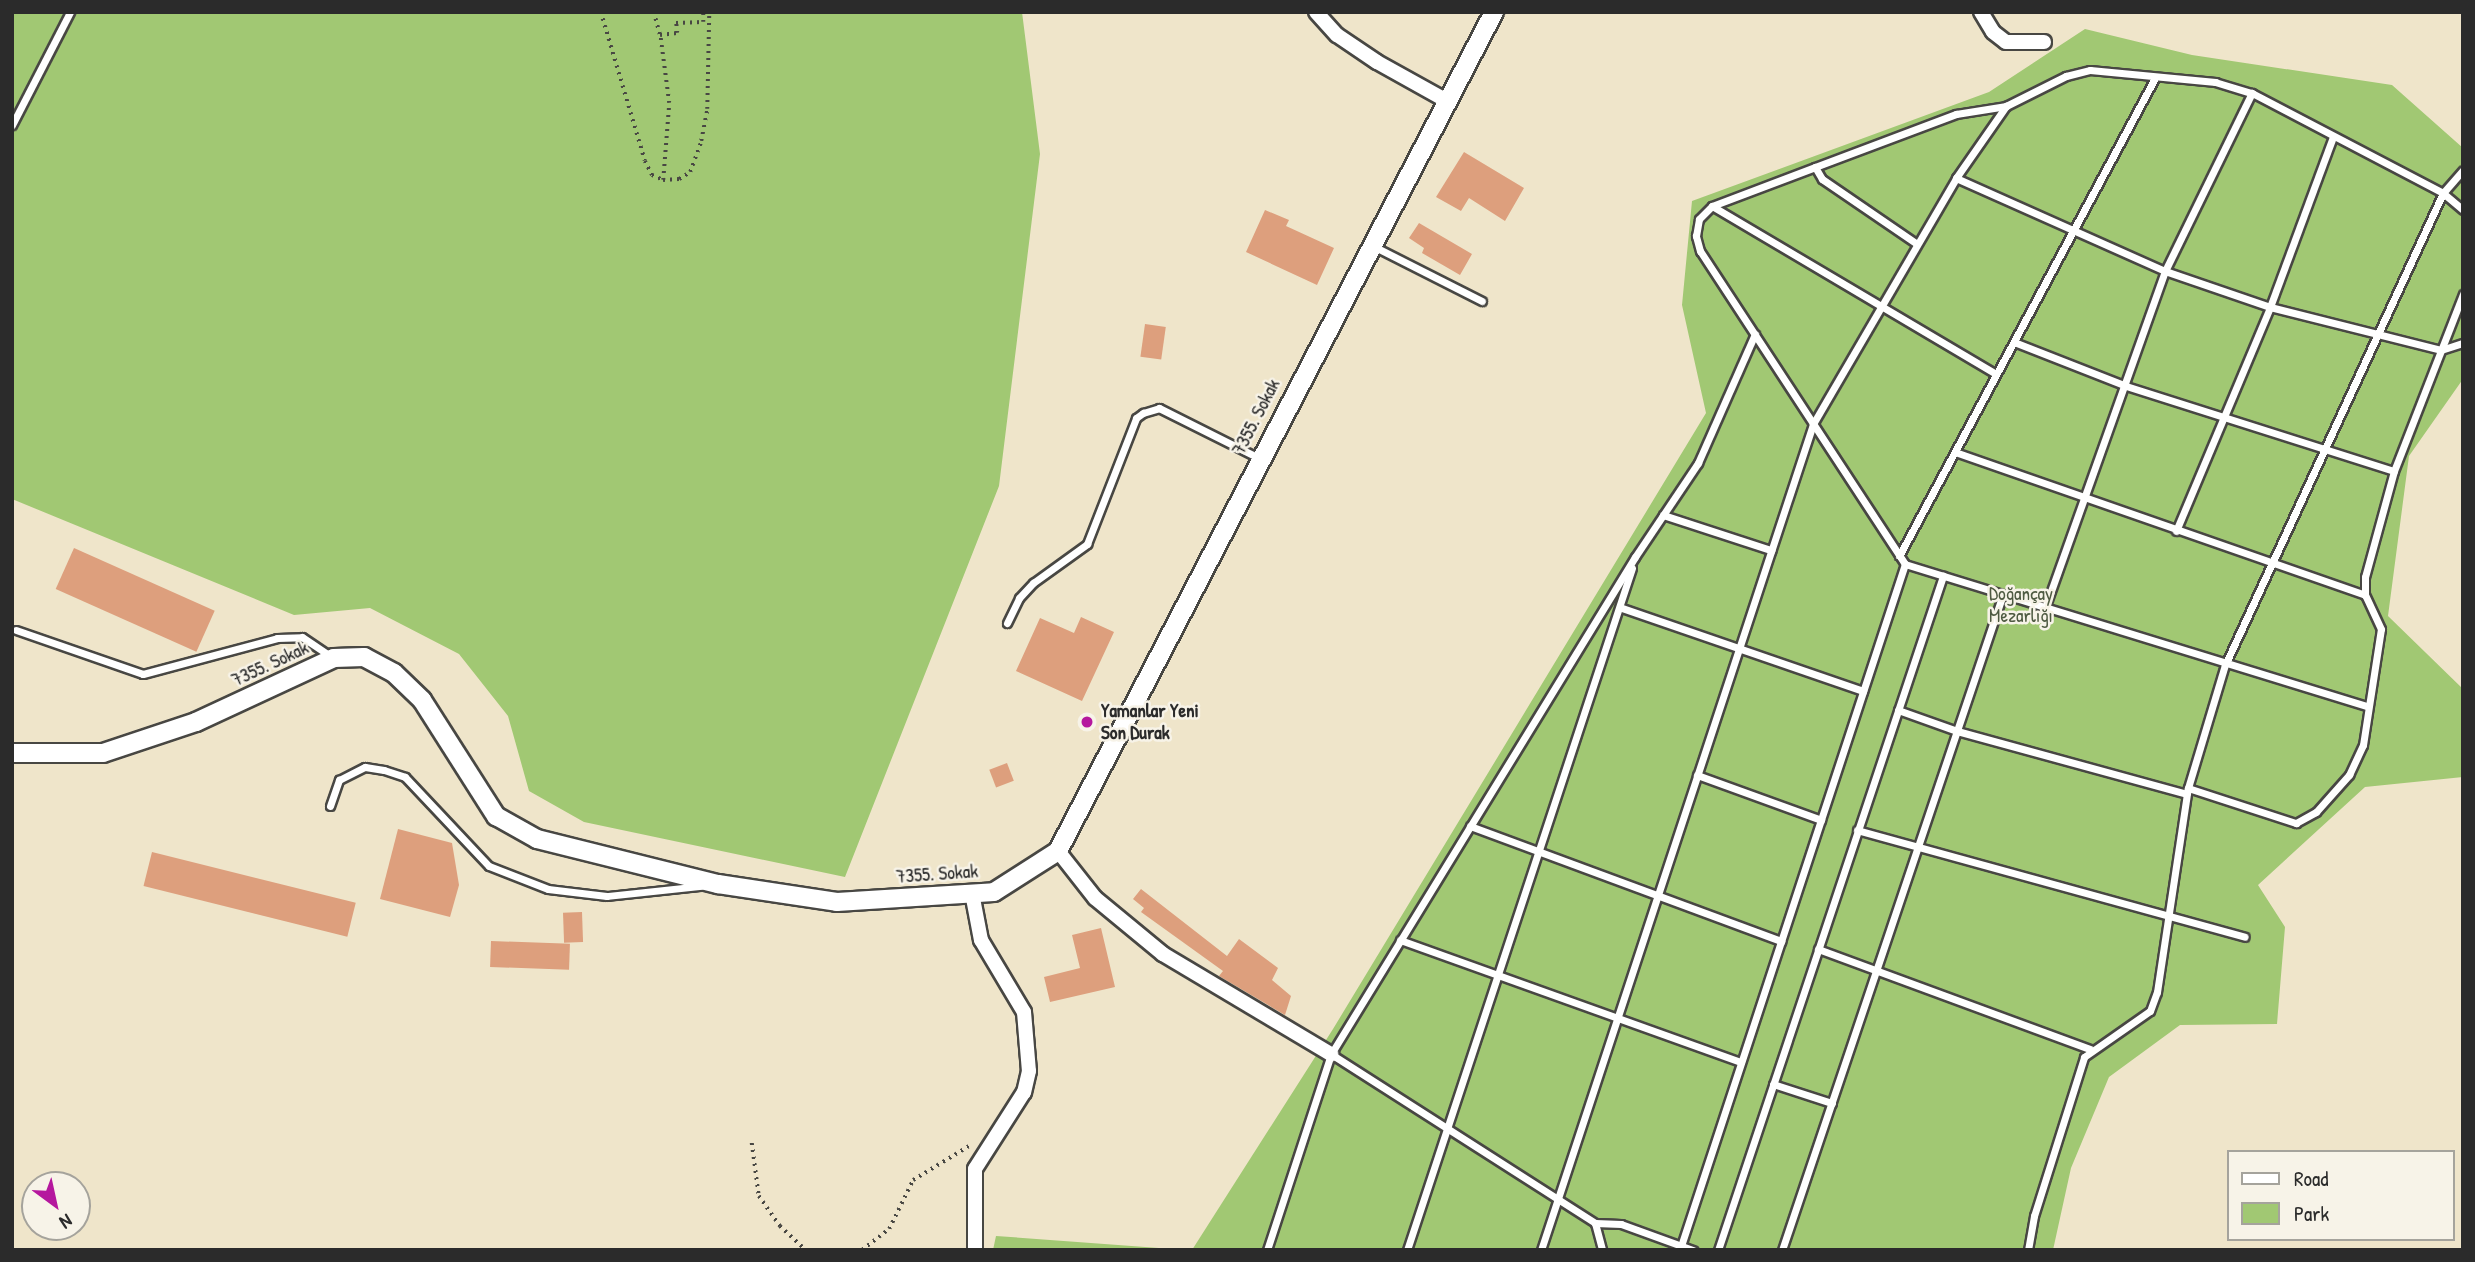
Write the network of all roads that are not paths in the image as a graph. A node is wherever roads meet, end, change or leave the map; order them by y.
1 (70, 12) edge
2 (1316, 12) edge
3 (1494, 12) edge
4 (1981, 12) edge
5 (2044, 42) dead end
6 (2155, 78) junction
7 (2252, 93) junction
8 (1447, 101) junction
9 (2006, 106) junction
10 (12, 125) edge
11 (2333, 137) junction
12 (1815, 167) junction
13 (2463, 170) edge
14 (1956, 178) junction
15 (2443, 194) junction
16 (1712, 206) junction
17 (2463, 210) edge
18 (2074, 229) junction
19 (1917, 244) junction
20 (1370, 245) junction
21 (2165, 271) junction
22 (2463, 294) edge
23 (1482, 300) dead end
24 (1881, 306) junction
25 (2270, 307) junction
26 (1755, 334) junction
27 (2378, 334) junction
28 (2014, 342) junction
29 (2463, 343) edge
30 (2441, 350) junction
31 (1996, 374) junction
32 (2126, 386) junction
33 (2224, 418) junction
34 (1813, 424) junction
35 (2325, 450) junction
36 (1955, 452) junction
37 (1259, 458) junction
38 (2394, 471) junction
39 (2083, 499) junction
40 (1663, 515) junction
41 (2176, 531) junction
42 (1771, 550) junction
43 (1899, 556) junction
44 (1635, 557) junction
45 (1905, 564) junction
46 (2272, 564) junction
47 (1942, 576) junction
48 (2003, 594) junction
49 (2365, 595) junction
50 (1622, 608) junction
51 (2045, 608) junction
52 (1007, 623) dead end
53 (16, 630) dead end
54 (1739, 648) junction
55 (334, 658) junction
56 (2225, 665) junction
57 (1863, 691) junction
58 (2368, 706) junction
59 (1898, 710) junction
60 (1957, 731) junction
61 (12, 741) edge
62 (12, 753) edge
63 (56, 753) junction
64 (1697, 775) junction
65 (2188, 791) junction
66 (330, 806) dead end
67 (1821, 820) junction
68 (1470, 826) junction
69 (1857, 831) junction
70 (1917, 850) junction
71 (1058, 851) junction
72 (1540, 852) junction
73 (718, 884) junction
74 (972, 893) junction
75 (1658, 895) junction
76 (2168, 920) junction
77 (2245, 937) dead end
78 (1401, 940) junction
79 (1781, 941) junction
80 (1818, 949) junction
81 (1876, 970) junction
82 (1499, 975) junction
83 (1618, 1018) junction
84 (2090, 1049) junction
85 (1331, 1054) junction
86 (1741, 1062) junction
87 (1773, 1084) junction
88 (1832, 1103) junction
89 (1447, 1128) junction
90 (1558, 1199) junction
91 (1595, 1223) junction
92 (1681, 1245) junction
93 (975, 1250) edge
94 (1267, 1250) edge
95 (1407, 1250) edge
96 (1541, 1250) edge
97 (1602, 1250) edge
98 (1693, 1250) edge
99 (1718, 1250) edge
100 (1782, 1250) edge
101 (2028, 1250) edge

1 - 10 lane
2 - 8 street
3 - 8 street, 7355. Sokak
4 - 5 street
6 - 7 lane
6 - 9 lane
6 - 18 lane
7 - 11 lane
7 - 21 lane
8 - 20 street, 7355. Sokak
9 - 12 lane
9 - 14 lane
11 - 15 lane
11 - 25 lane
12 - 16 lane
12 - 19 lane
13 - 15 lane
14 - 18 lane
14 - 19 lane
15 - 17 lane
15 - 27 lane
16 - 24 lane
16 - 26 lane
18 - 21 lane
18 - 28 lane
19 - 24 lane
20 - 23 lane
20 - 37 street, 7355. Sokak
21 - 25 lane
21 - 32 lane
22 - 30 lane
24 - 31 lane
24 - 34 lane
25 - 27 lane
25 - 33 lane
26 - 34 lane
26 - 40 lane
27 - 30 lane
27 - 35 lane
28 - 31 lane
28 - 32 lane
29 - 30 lane
30 - 38 lane
31 - 36 lane
32 - 33 lane
32 - 39 lane
33 - 35 lane
33 - 41 lane
34 - 42 lane
34 - 43 lane
35 - 38 lane
35 - 46 lane
36 - 39 lane
36 - 43 lane
37 - 52 lane
37 - 71 street, 7355. Sokak
38 - 49 lane
39 - 41 lane
39 - 51 lane
40 - 42 lane
40 - 44 lane
41 - 46 lane
42 - 54 lane
43 - 45 lane
44 - 50 lane
44 - 68 lane
45 - 47 lane
45 - 57 lane
46 - 49 lane
46 - 56 lane
47 - 48 lane
47 - 59 lane
48 - 51 lane
48 - 60 lane
49 - 58 lane
50 - 54 lane
50 - 72 lane
51 - 56 lane
53 - 55 lane
54 - 57 lane
54 - 64 lane
55 - 63 street, 7355. Sokak
55 - 73 street, 7355. Sokak
56 - 58 lane
56 - 65 lane
57 - 67 lane
58 - 65 lane
59 - 60 lane
59 - 69 lane
60 - 65 lane
60 - 70 lane
61 - 63 street
62 - 63 street, 7355. Sokak
64 - 67 lane
64 - 75 lane
65 - 76 lane
66 - 73 lane
67 - 79 lane
68 - 72 lane
68 - 78 lane
69 - 70 lane
69 - 80 lane
70 - 76 lane
70 - 81 lane
71 - 74 street, 7355. Sokak
71 - 85 street
72 - 75 lane
72 - 82 lane
73 - 74 street, 7355. Sokak
74 - 93 street
75 - 79 lane
75 - 83 lane
76 - 77 lane
76 - 84 lane
78 - 82 lane
78 - 85 lane
79 - 86 lane
80 - 81 lane
80 - 87 lane
81 - 84 lane
81 - 88 lane
82 - 83 lane
82 - 89 lane
83 - 86 lane
83 - 90 lane
84 - 101 lane
85 - 89 lane
85 - 94 lane
86 - 92 lane
87 - 88 lane
87 - 99 lane
88 - 100 lane
89 - 90 lane
89 - 95 lane
90 - 91 lane
90 - 96 lane
91 - 92 lane
91 - 97 lane
92 - 98 lane

